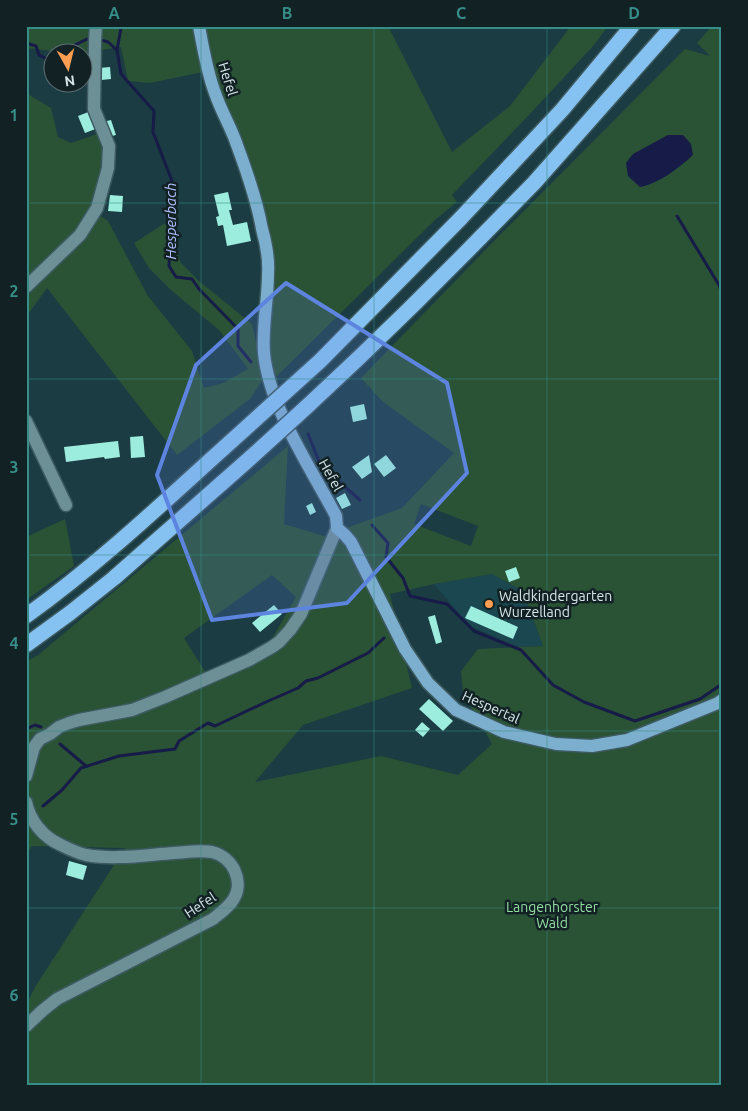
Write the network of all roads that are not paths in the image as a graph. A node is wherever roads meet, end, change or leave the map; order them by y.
1 (96, 26) edge
2 (200, 26) edge
3 (632, 26) edge
4 (673, 26) edge
5 (26, 287) edge
6 (26, 421) edge
7 (66, 505) dead end
8 (337, 528) junction
9 (26, 616) edge
10 (26, 645) edge
11 (722, 700) edge
12 (26, 776) edge
13 (26, 802) edge
14 (26, 1026) edge

1 - 5 street
2 - 8 main road, Hefel
3 - 9 highway, bridge
4 - 10 highway, bridge
6 - 7 street
8 - 11 main road, Hespertal
8 - 12 street
13 - 14 street, Hefel

